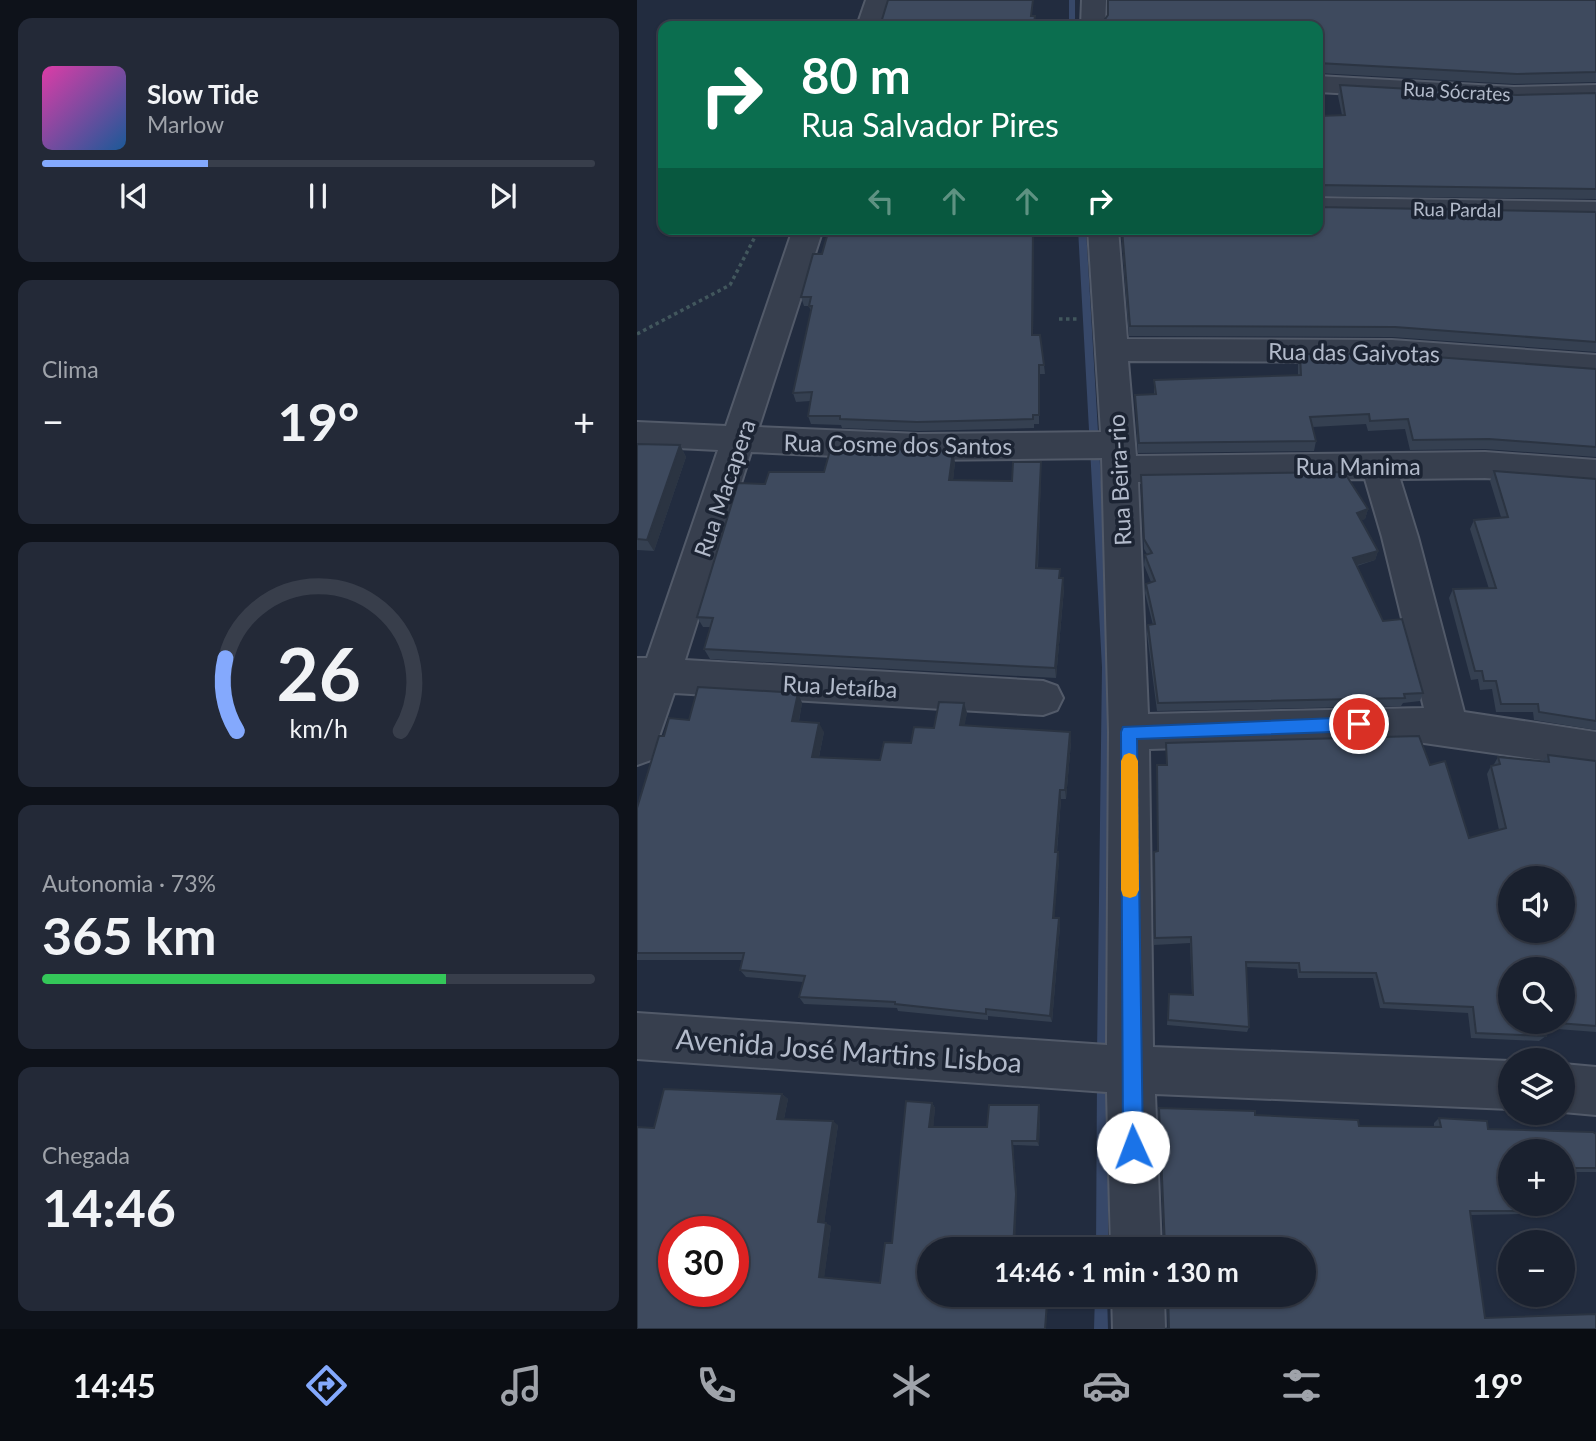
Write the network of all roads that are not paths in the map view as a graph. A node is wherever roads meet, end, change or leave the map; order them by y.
1 (878, 0) edge
2 (1094, 0) edge
3 (872, 21) edge
4 (1093, 21) edge
5 (1323, 84) edge
6 (1596, 93) edge
7 (1323, 207) edge
8 (1596, 211) edge
9 (806, 235) edge
10 (1103, 235) edge
11 (1111, 350) junction
12 (1596, 366) edge
13 (637, 435) edge
14 (740, 440) junction
15 (1103, 452) junction
16 (1378, 465) junction
17 (1596, 473) edge
18 (649, 675) edge
19 (1043, 698) dead end
20 (1448, 726) junction
21 (1129, 732) junction
22 (637, 747) edge
23 (1596, 750) edge
24 (637, 1036) edge
25 (1120, 1070) junction
26 (1498, 1085) edge
27 (1575, 1089) edge
28 (1596, 1091) edge
29 (1135, 1237) edge
30 (1138, 1307) edge
31 (1139, 1329) edge

1 - 3 street
2 - 4 street
5 - 6 street, Rua Sócrates
7 - 8 street, Rua Pardal
9 - 14 street, Rua Macapera
10 - 11 street, Rua Beira-rio
11 - 12 street, Rua das Gaivotas
11 - 15 street, Rua Beira-rio
13 - 14 street, Rua Cosme dos Santos
14 - 15 street, Rua Cosme dos Santos
14 - 18 street, Rua Macapera
15 - 16 street, Rua Manima
15 - 21 street, Rua Beira-rio
16 - 17 street, Rua Manima
16 - 20 street
18 - 19 street, Rua Jetaíba
18 - 22 street, Rua Macapera
20 - 21 street
20 - 23 street
21 - 25 street, Rua Beira-rio
24 - 25 street, Avenida José Martins Lisboa
25 - 26 street
25 - 29 street, Rua Beira-rio
27 - 28 street
30 - 31 street

